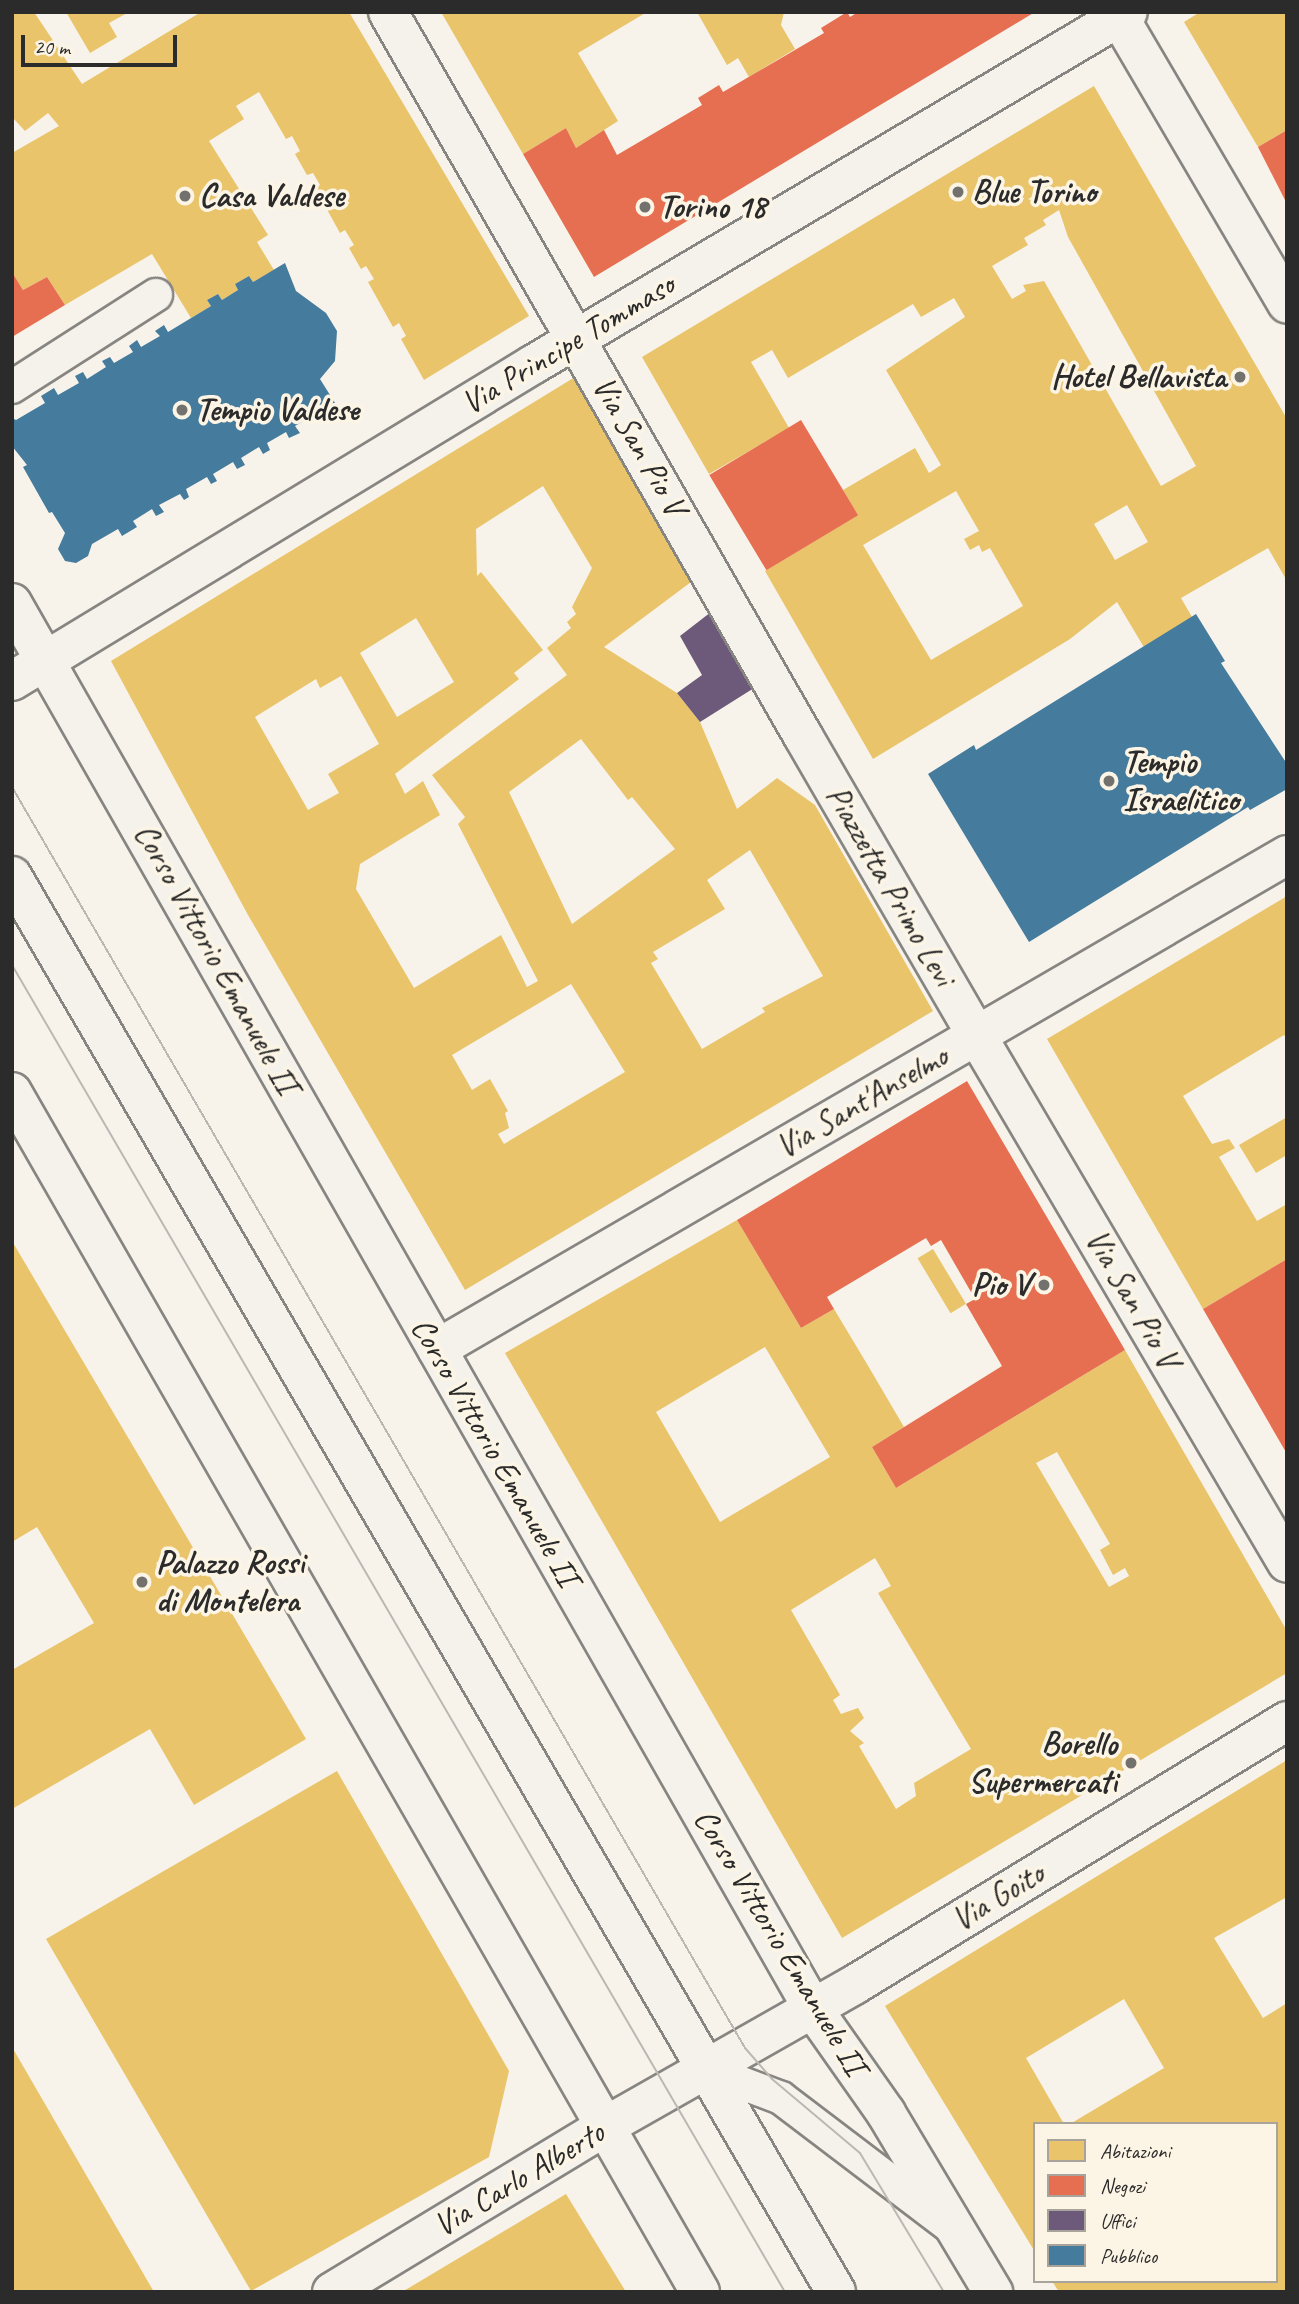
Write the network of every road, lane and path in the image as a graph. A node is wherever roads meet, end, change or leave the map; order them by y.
1 (388, 12) edge
2 (1121, 14) edge
3 (156, 295) dead end
4 (1287, 304) edge
5 (578, 338) junction
6 (12, 387) edge
7 (12, 603) edge
8 (46, 659) junction
9 (12, 681) edge
10 (803, 736) joint
11 (1287, 855) edge
12 (12, 876) edge
13 (977, 1036) junction
14 (12, 1092) edge
15 (437, 1349) junction
16 (1287, 1563) edge
17 (1287, 1721) edge
18 (813, 2009) junction
19 (707, 2070) junction
20 (604, 2127) junction
21 (956, 2231) junction
22 (332, 2292) edge
23 (700, 2292) edge
24 (836, 2292) edge
25 (993, 2292) edge

1 - 5 street, Via San Pio V
2 - 4 street
2 - 5 street, Via Principe Tommaso
3 - 6 lane
5 - 8 street, Via Principe Tommaso
5 - 10 street, Via San Pio V
7 - 8 street, Corso Vittorio Emanuele II
8 - 9 street, Via Principe Tommaso
8 - 15 street, Corso Vittorio Emanuele II
10 - 13 street, Piazzetta Primo Levi
11 - 13 street, Via Sant'Anselmo
12 - 19 street
13 - 15 street, Via Sant'Anselmo
13 - 16 street, Via San Pio V
14 - 20 street
15 - 18 street, Corso Vittorio Emanuele II
17 - 18 street, Via Goito
18 - 19 street, Via Goito
18 - 21 street, Corso Vittorio Emanuele II
19 - 20 street, Via Carlo Alberto
19 - 21 lane
19 - 24 street
20 - 22 street, Via Carlo Alberto
20 - 23 street
21 - 25 street, Corso Vittorio Emanuele II

